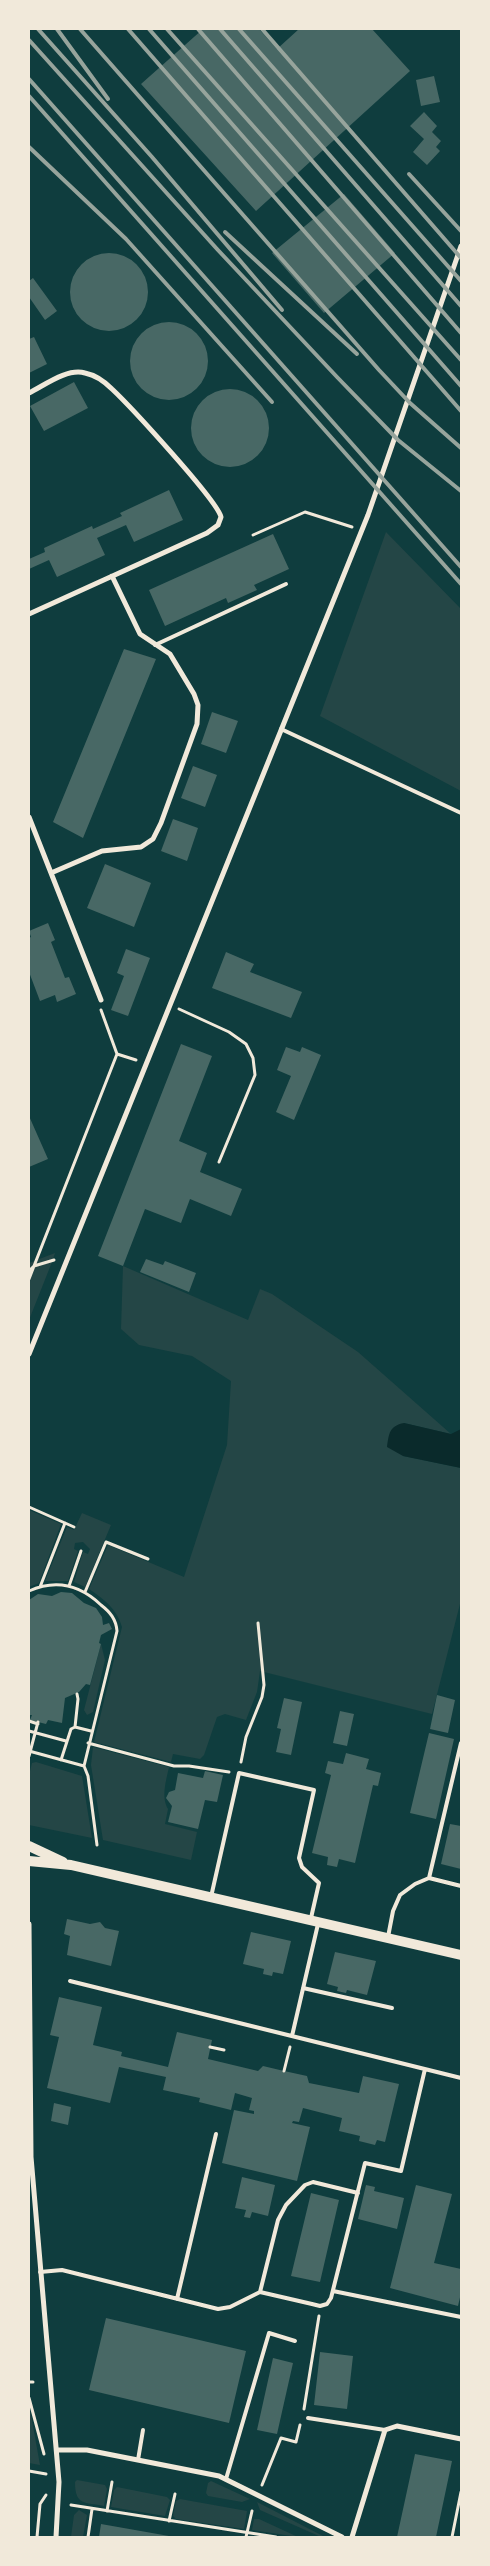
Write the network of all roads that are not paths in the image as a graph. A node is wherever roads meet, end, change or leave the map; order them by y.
1 (461, 246) edge
2 (29, 393) edge
3 (112, 576) junction
4 (286, 584) dead end
5 (29, 614) edge
6 (156, 645) junction
7 (281, 729) junction
8 (461, 814) edge
9 (29, 817) edge
10 (51, 873) junction
11 (101, 1000) road end
12 (29, 1354) edge
13 (461, 1744) edge
14 (29, 1846) edge
15 (29, 1861) edge
16 (71, 1865) junction
17 (429, 1878) junction
18 (461, 1886) edge
19 (211, 1898) junction
20 (314, 1921) junction
21 (29, 1924) edge
22 (29, 1930) edge
23 (388, 1937) junction
24 (461, 1954) edge
25 (70, 1981) dead end
26 (303, 1988) junction
27 (392, 2008) dead end
28 (292, 2036) junction
29 (425, 2069) junction
30 (461, 2078) edge
31 (216, 2134) dead end
32 (358, 2193) junction
33 (40, 2272) junction
34 (333, 2291) junction
35 (260, 2292) junction
36 (177, 2299) junction
37 (461, 2317) edge
38 (295, 2340) dead end
39 (308, 2418) dead end
40 (143, 2430) dead end
41 (386, 2430) junction
42 (461, 2439) edge
43 (57, 2450) junction
44 (138, 2460) junction
45 (226, 2479) junction
46 (56, 2537) edge
47 (342, 2537) edge
48 (352, 2537) edge

1 - 7 street
2 - 3 street
3 - 5 street
3 - 6 street
4 - 6 lane
6 - 10 street
7 - 8 lane
7 - 12 street
9 - 10 street
10 - 11 street
13 - 17 lane
14 - 16 main road
15 - 16 main road
16 - 19 main road
17 - 18 lane
17 - 23 lane
19 - 20 main road
19 - 20 lane
20 - 23 main road
20 - 26 lane
21 - 22 street
22 - 33 street
23 - 24 main road
25 - 28 lane
26 - 27 lane
26 - 28 lane
28 - 29 lane
29 - 30 lane
29 - 32 lane
31 - 36 lane
32 - 34 lane
32 - 35 lane
33 - 36 lane
33 - 43 street
34 - 35 lane
34 - 37 lane
35 - 36 lane
38 - 45 lane
39 - 41 lane
40 - 44 lane
41 - 42 street
41 - 48 street
43 - 44 street
43 - 46 street
44 - 45 street
45 - 47 street

